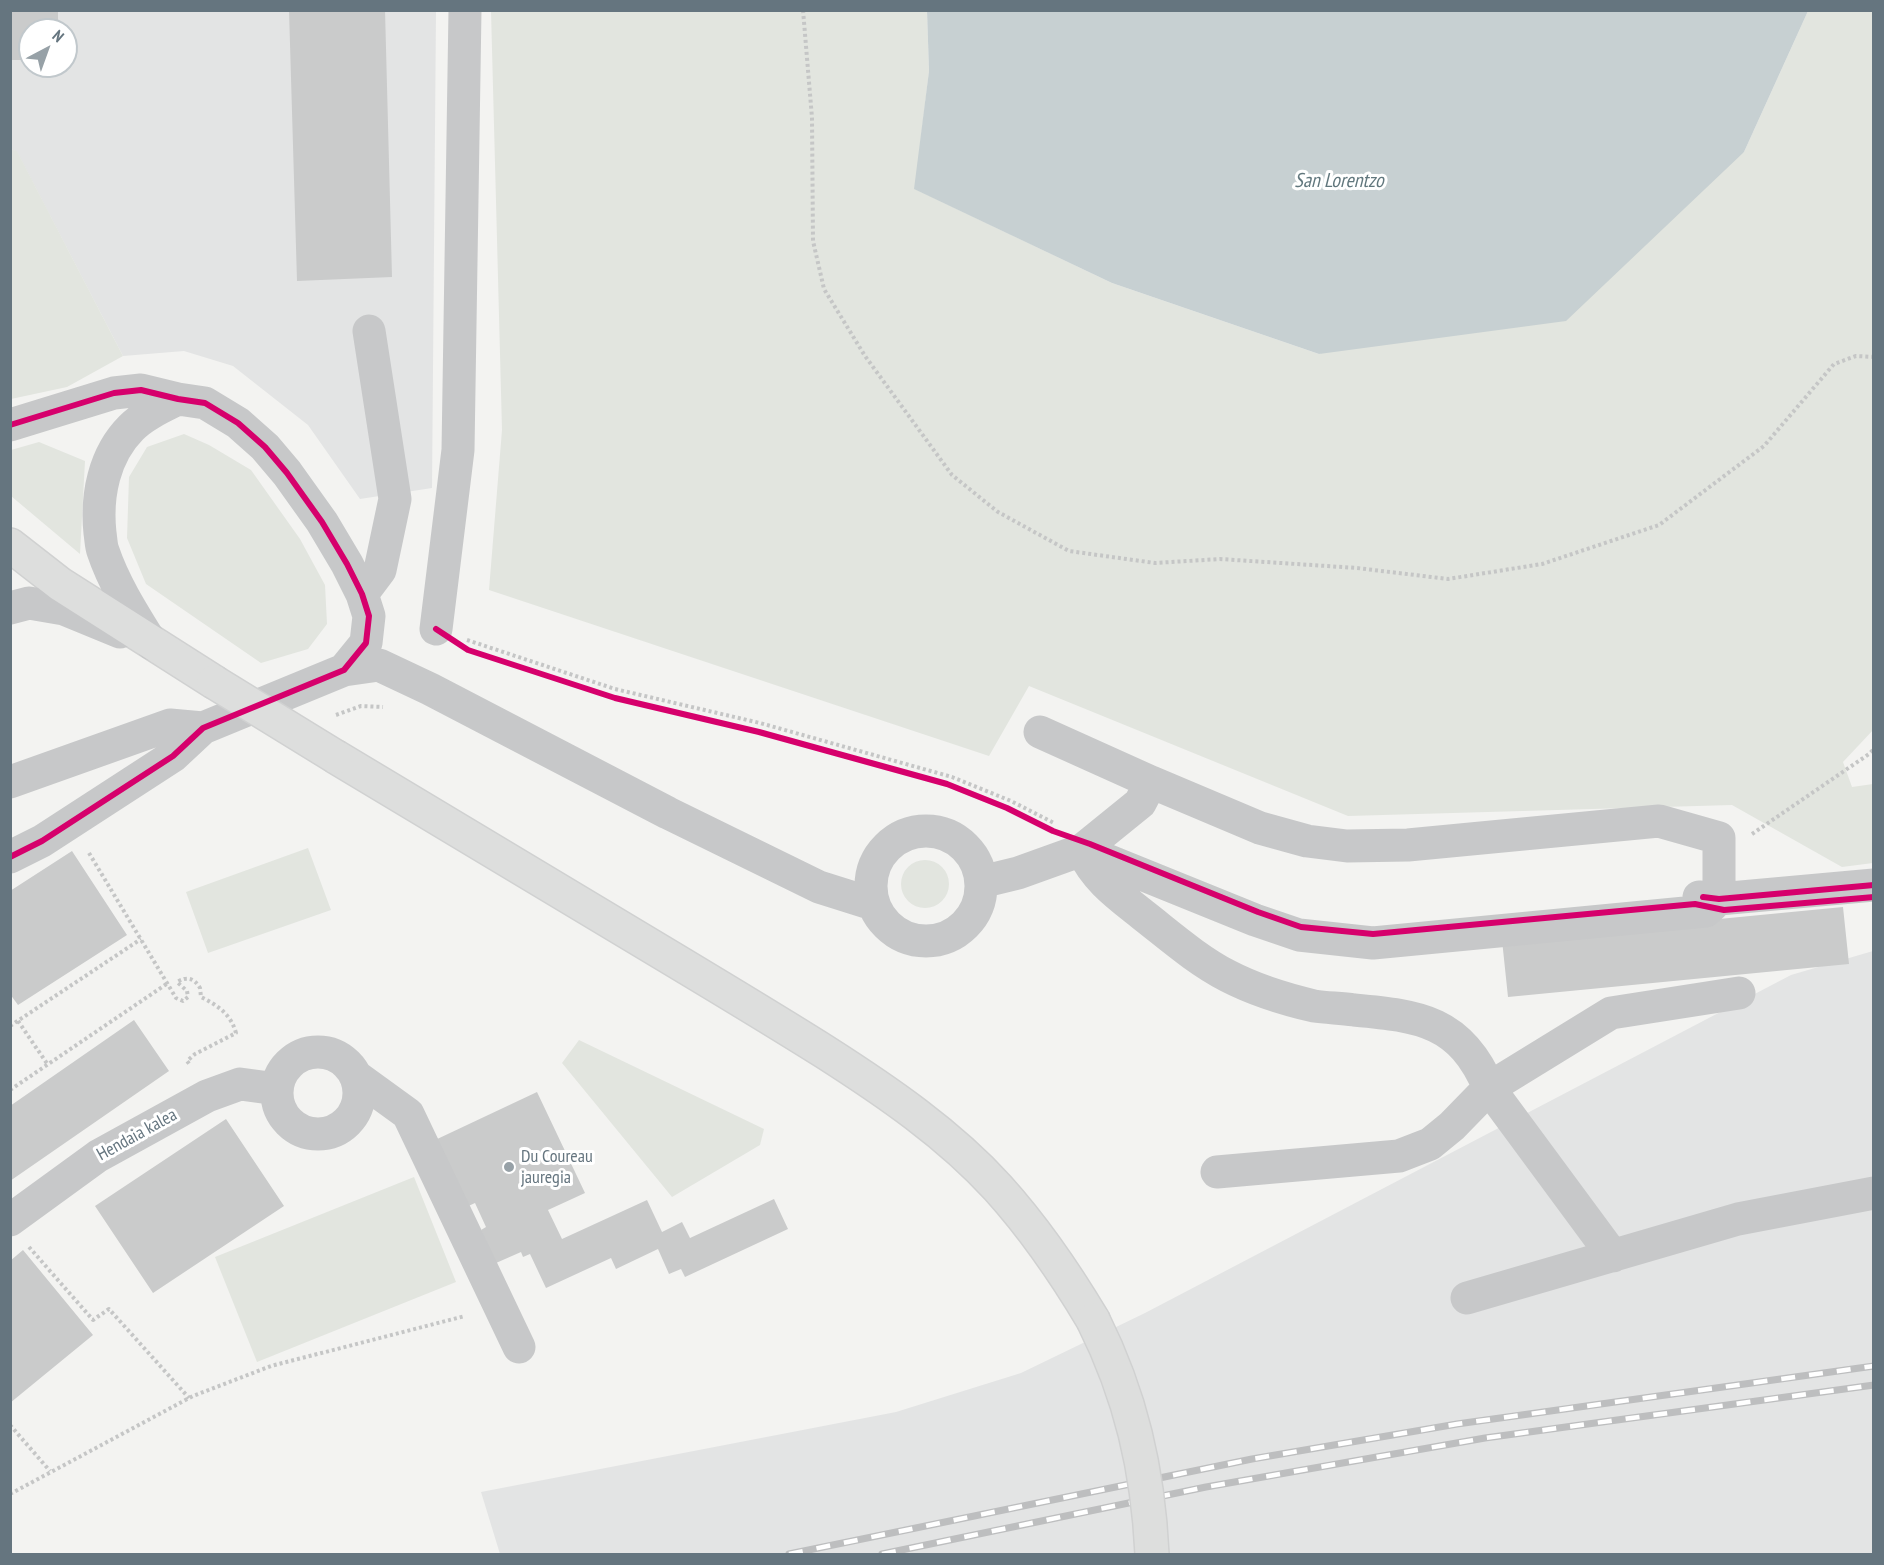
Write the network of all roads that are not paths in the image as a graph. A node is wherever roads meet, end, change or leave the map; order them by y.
1 (465, 10) edge
2 (369, 331) dead end
3 (178, 399) junction
4 (10, 425) edge
5 (10, 545) edge
6 (362, 594) junction
7 (10, 609) edge
8 (436, 629) road end
9 (152, 644) junction
10 (344, 670) junction
11 (203, 728) junction
12 (1040, 732) dead end
13 (10, 782) edge
14 (1151, 782) junction
15 (1090, 844) junction
16 (10, 857) edge
17 (981, 882) junction
18 (1874, 885) edge
19 (1719, 898) junction
20 (873, 904) junction
21 (1739, 993) dead end
22 (357, 1077) junction
23 (278, 1089) junction
24 (1489, 1089) junction
25 (1217, 1172) dead end
26 (1874, 1193) edge
27 (18, 1232) edge
28 (1613, 1256) junction
29 (1467, 1298) dead end
30 (519, 1347) dead end
31 (1152, 1554) edge

1 - 8 street
2 - 6 street
3 - 4 street
3 - 6 street
3 - 9 street
5 - 9 main road
6 - 10 street
7 - 9 street
9 - 31 main road, bridge
10 - 11 street
10 - 20 street
11 - 13 street
11 - 16 street
12 - 14 street
14 - 15 street
14 - 19 street
15 - 17 street
15 - 19 street
15 - 24 street
17 - 20 street
17 - 20 street
18 - 19 street
21 - 24 street
22 - 23 street
22 - 23 street
22 - 30 street
23 - 27 street, Hendaia kalea
24 - 25 street
24 - 28 street
26 - 28 street
28 - 29 street

